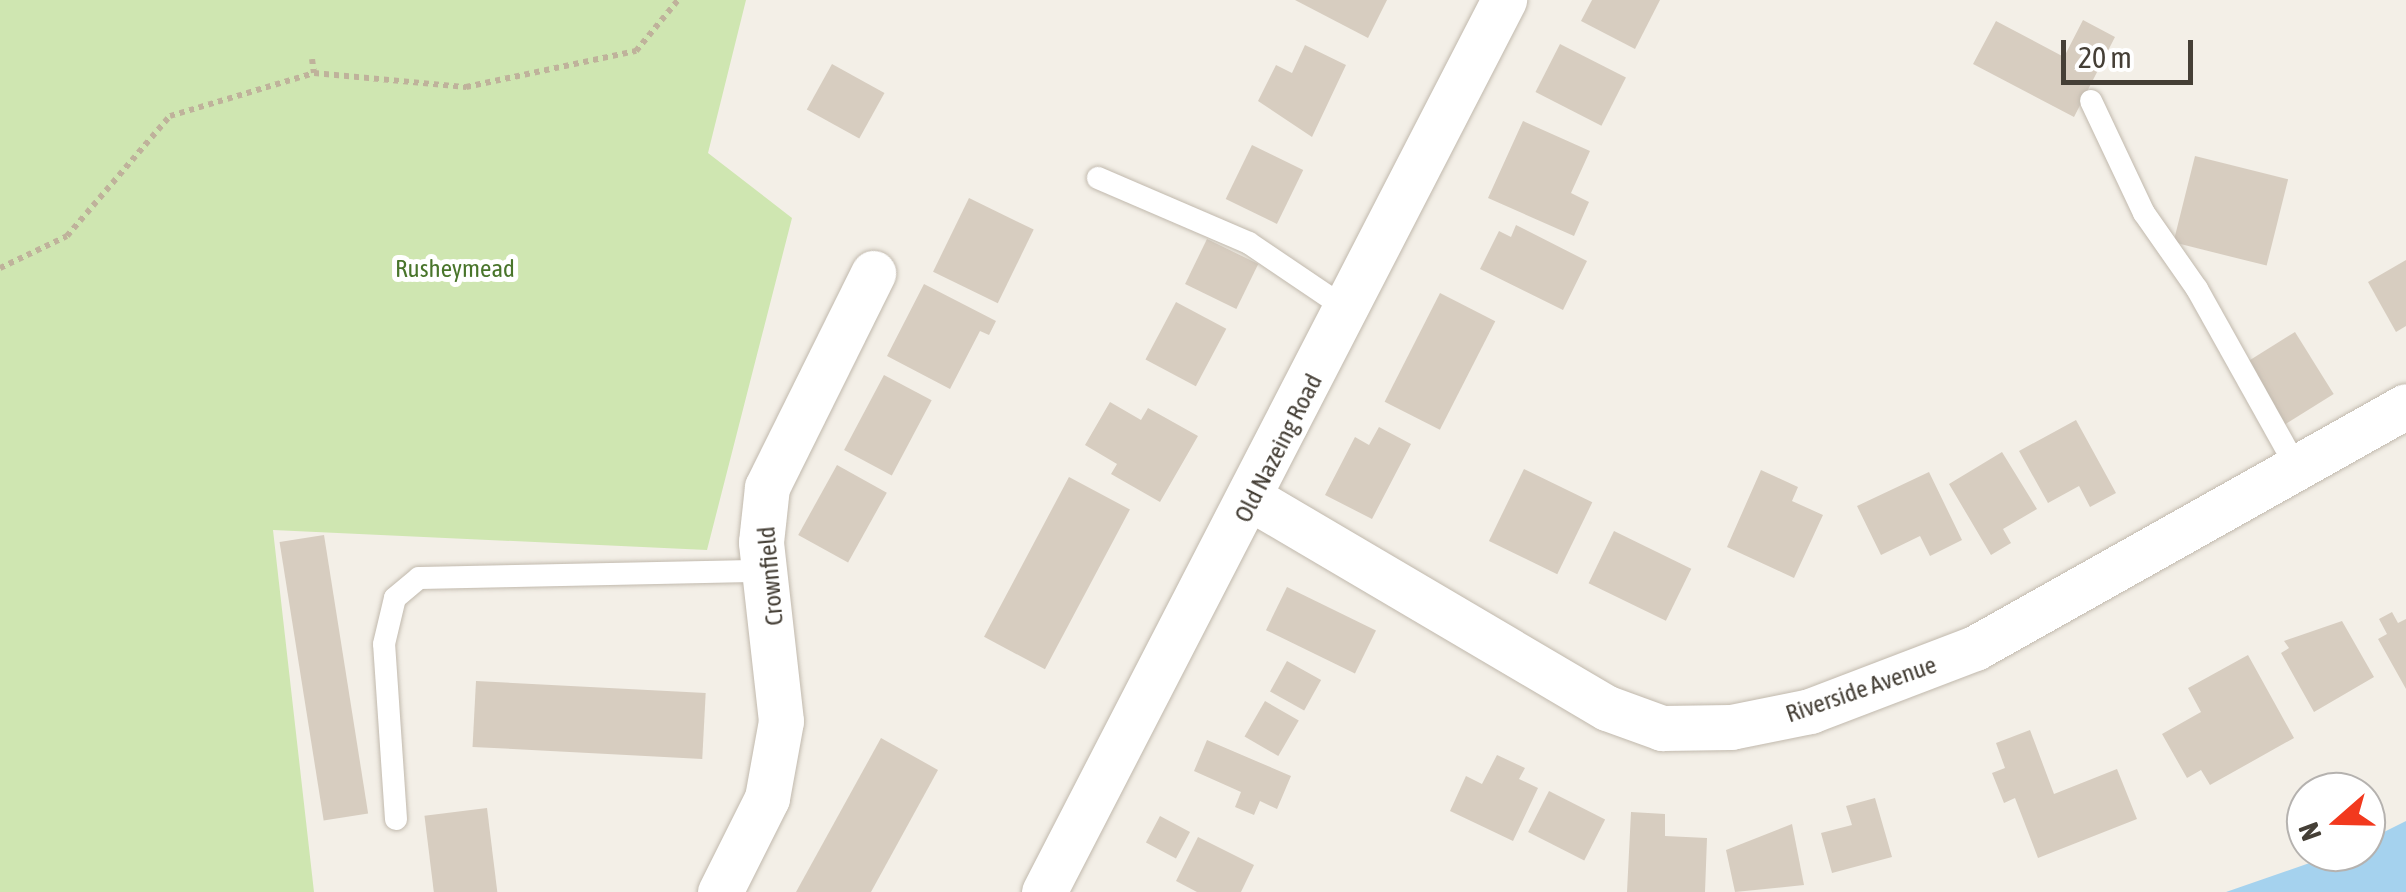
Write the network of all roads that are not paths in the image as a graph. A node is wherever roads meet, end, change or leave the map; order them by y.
1 (1504, 0) edge
2 (2091, 102) dead end
3 (1098, 178) dead end
4 (872, 273) dead end
5 (1348, 310) junction
6 (2406, 406) edge
7 (2296, 466) junction
8 (1252, 499) junction
9 (765, 571) junction
10 (396, 820) dead end
11 (720, 892) edge
12 (1044, 892) edge

1 - 5 street, Old Nazeing Road
2 - 7 lane
3 - 5 lane
4 - 9 street, Crownfield
5 - 8 street, Old Nazeing Road
6 - 7 street, Riverside Avenue
7 - 8 street, Riverside Avenue
8 - 12 street, Old Nazeing Road
9 - 10 lane
9 - 11 street, Crownfield

